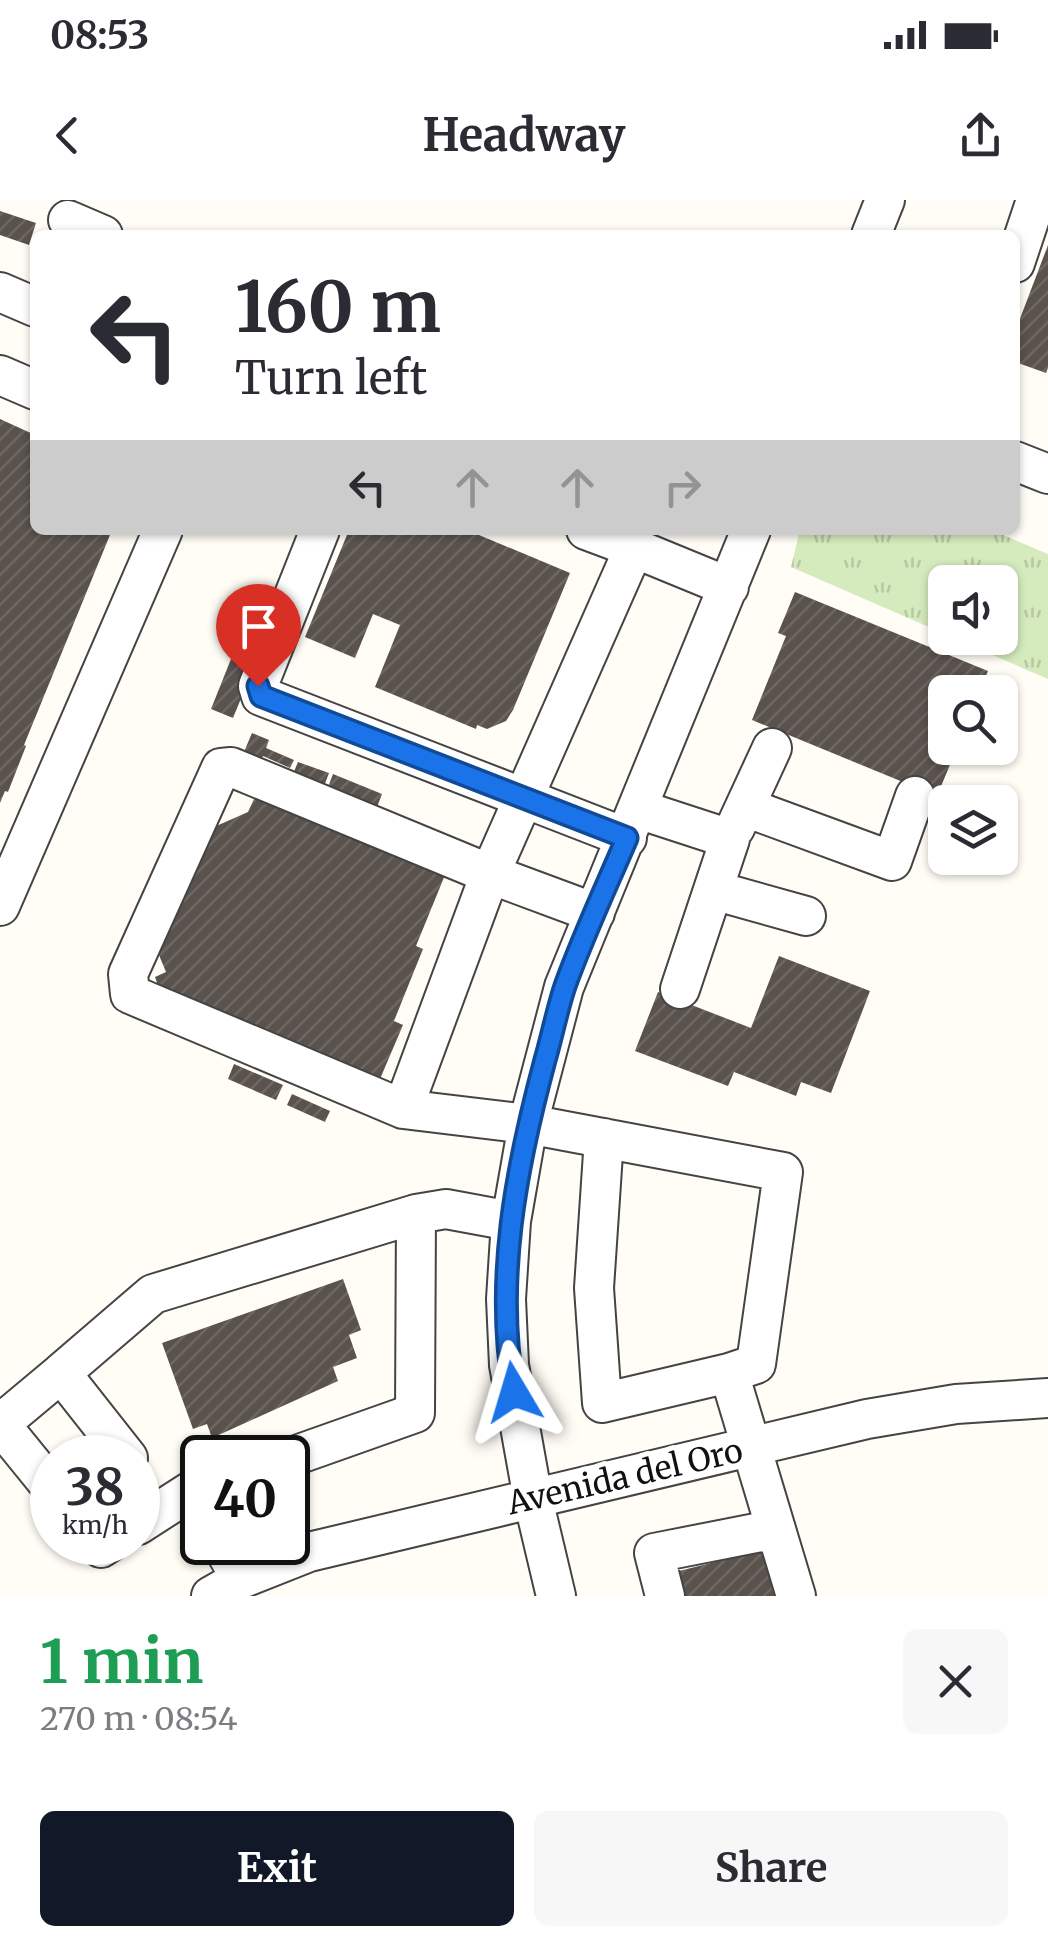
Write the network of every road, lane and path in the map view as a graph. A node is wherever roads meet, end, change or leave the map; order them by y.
1 (885, 200) edge
2 (1036, 200) edge
3 (68, 220) dead end
4 (91, 230) edge
5 (873, 230) edge
6 (1020, 247) edge
7 (0, 292) edge
8 (30, 305) edge
9 (0, 375) edge
10 (30, 388) edge
11 (1020, 463) edge
12 (1048, 474) edge
13 (161, 535) edge
14 (318, 535) edge
15 (599, 535) edge
16 (750, 535) edge
17 (634, 548) junction
18 (728, 586) junction
19 (772, 748) dead end
20 (522, 796) junction
21 (915, 796) dead end
22 (633, 823) junction
23 (738, 823) junction
24 (490, 874) junction
25 (713, 890) junction
26 (0, 906) edge
27 (594, 913) junction
28 (806, 916) dead end
29 (680, 989) dead end
30 (403, 1109) junction
31 (528, 1124) junction
32 (604, 1138) junction
33 (416, 1214) junction
34 (510, 1221) junction
35 (61, 1373) junction
36 (729, 1373) junction
37 (1048, 1398) edge
38 (110, 1435) edge
39 (752, 1446) junction
40 (310, 1450) edge
41 (30, 1461) edge
42 (533, 1498) junction
43 (776, 1528) junction
44 (228, 1589) edge
45 (556, 1596) edge
46 (665, 1596) edge
47 (796, 1596) edge

1 - 5 street
2 - 6 street
3 - 4 street
7 - 8 street
9 - 10 street
11 - 12 street
13 - 26 street
14 - 20 street
15 - 17 street
16 - 18 street
17 - 18 street
17 - 20 street
18 - 22 street
19 - 23 street
20 - 22 street
20 - 24 street
21 - 23 street
22 - 23 street
22 - 27 street
23 - 25 street
24 - 27 street
24 - 30 street
24 - 30 street
25 - 28 street
25 - 29 street
27 - 31 street
30 - 31 street
31 - 32 street
31 - 34 street
32 - 36 street
32 - 36 street
33 - 34 street
33 - 35 street
33 - 40 street
34 - 42 street
35 - 38 street
35 - 41 street
36 - 39 street
37 - 39 street, Avenida del Oro
39 - 42 street, Avenida del Oro
39 - 43 street
42 - 44 street, Avenida del Oro
42 - 45 street
43 - 46 street
43 - 47 street

